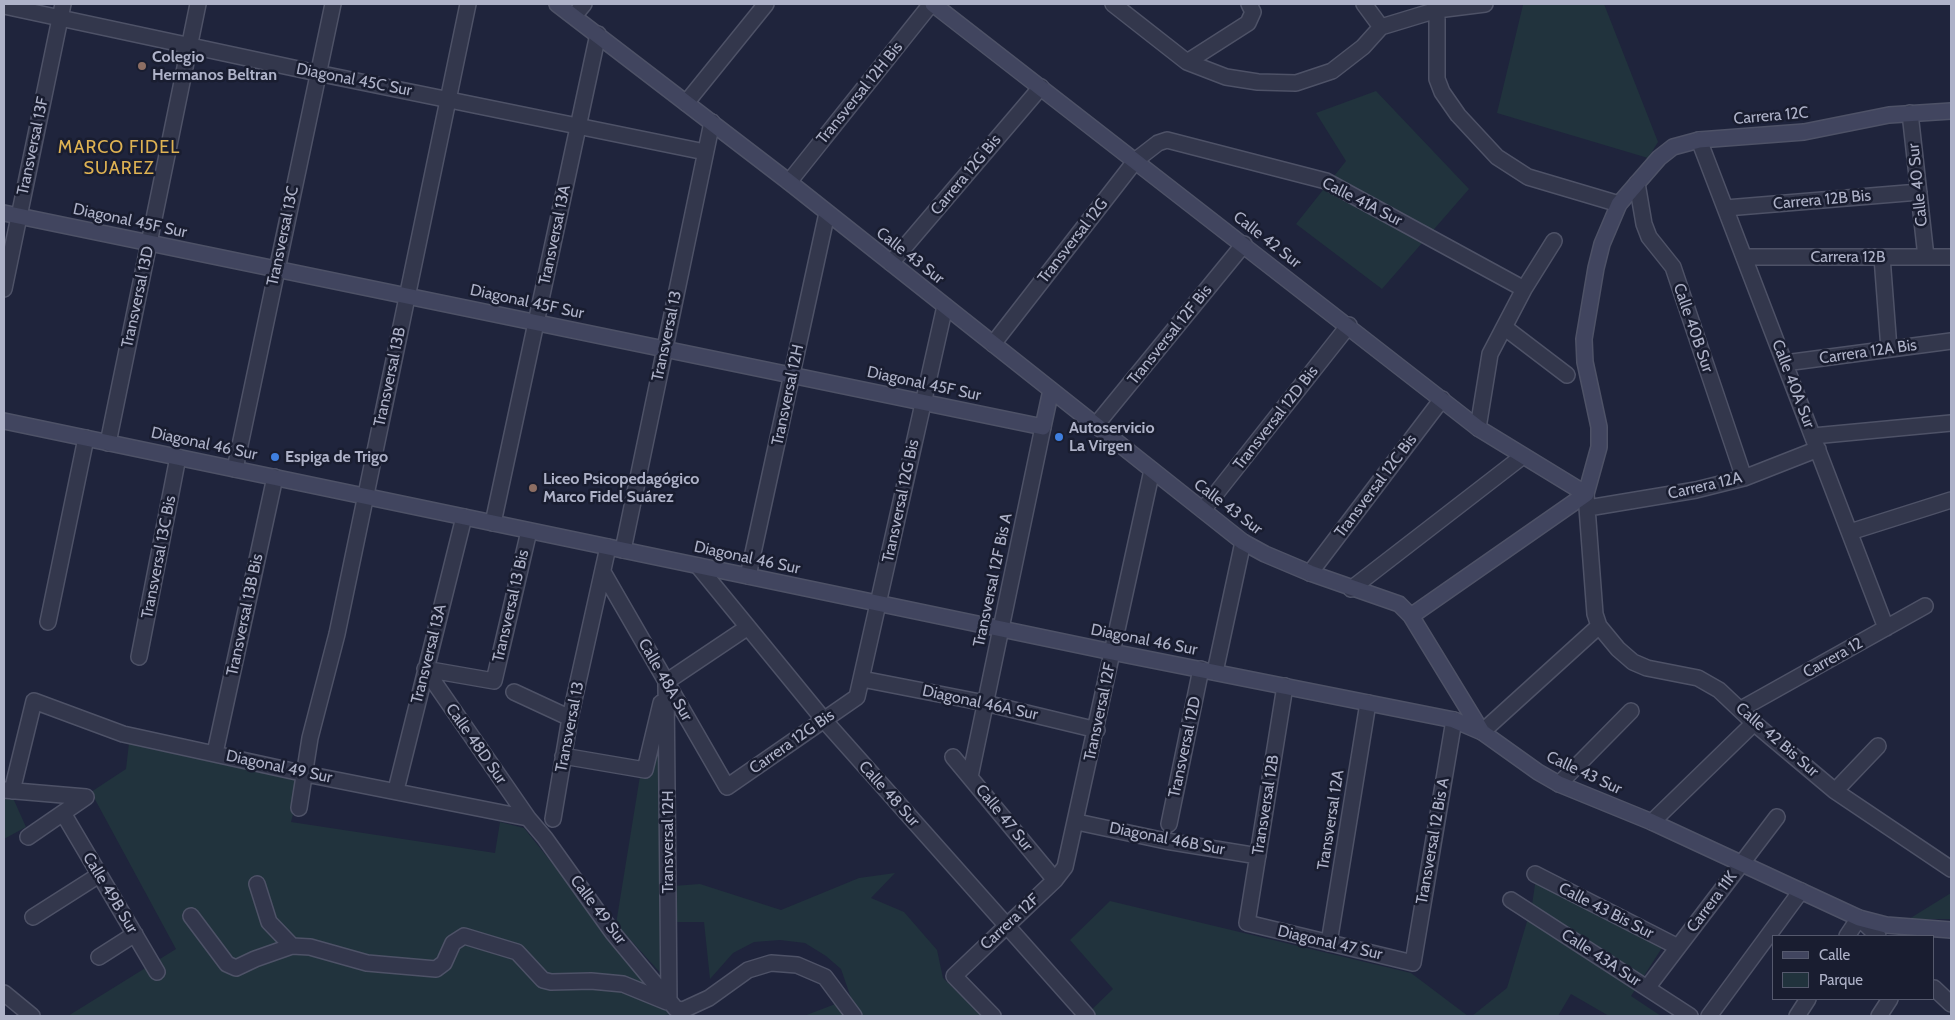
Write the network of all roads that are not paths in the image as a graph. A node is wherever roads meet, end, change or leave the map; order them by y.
1 (198, 4) edge
2 (332, 4) edge
3 (468, 4) edge
4 (557, 4) edge
5 (584, 4) edge
6 (766, 4) edge
7 (932, 4) edge
8 (1113, 4) edge
9 (1250, 4) edge
10 (1364, 4) edge
11 (1485, 4) edge
12 (4, 6) edge
13 (1437, 10) junction
14 (61, 11) edge
15 (574, 16) junction
16 (1381, 27) junction
17 (598, 34) junction
18 (189, 46) junction
19 (1187, 62) junction
20 (317, 73) junction
21 (1041, 87) junction
22 (449, 100) junction
23 (686, 102) junction
24 (1951, 110) edge
25 (1910, 113) junction
26 (712, 122) junction
27 (578, 126) junction
28 (1699, 140) junction
29 (1158, 143) joint
30 (705, 152) junction
31 (1136, 160) junction
32 (789, 182) junction
33 (1637, 183) junction
34 (1919, 192) junction
35 (1618, 204) junction
36 (1726, 208) junction
37 (4, 213) edge
38 (827, 213) junction
39 (19, 216) junction
40 (149, 242) junction
41 (1554, 242) dead end
42 (1244, 244) junction
43 (1744, 257) junction
44 (1882, 257) junction
45 (1926, 257) junction
46 (1951, 257) edge
47 (891, 263) junction
48 (276, 268) junction
49 (4, 289) edge
50 (1524, 289) junction
51 (407, 296) junction
52 (945, 306) junction
53 (536, 322) junction
54 (1349, 326) junction
55 (1504, 327) junction
56 (1951, 341) edge
57 (993, 344) junction
58 (664, 348) junction
59 (1888, 349) junction
60 (1785, 363) junction
61 (792, 375) junction
62 (1567, 375) dead end
63 (1051, 390) junction
64 (1442, 399) junction
65 (923, 402) junction
66 (4, 421) edge
67 (1951, 423) edge
68 (1096, 425) junction
69 (1044, 426) junction
70 (1478, 428) junction
71 (86, 438) junction
72 (108, 443) junction
73 (1815, 443) junction
74 (1523, 456) junction
75 (178, 457) junction
76 (235, 469) junction
77 (1152, 470) junction
78 (275, 477) junction
79 (1744, 478) junction
80 (365, 496) junction
81 (1951, 500) edge
82 (1587, 501) junction
83 (1202, 510) junction
84 (464, 517) junction
85 (493, 523) junction
86 (529, 531) junction
87 (1850, 532) junction
88 (1243, 542) junction
89 (608, 547) junction
90 (623, 550) junction
91 (698, 566) junction
92 (603, 572) junction
93 (1310, 573) junction
94 (748, 576) junction
95 (1351, 588) junction
96 (879, 603) junction
97 (1925, 606) dead end
98 (1411, 616) junction
99 (48, 622) dead end
100 (1599, 626) junction
101 (748, 627) junction
102 (1886, 628) junction
103 (1001, 629) junction
104 (1112, 652) junction
105 (139, 657) dead end
106 (425, 669) junction
107 (1208, 671) junction
108 (862, 679) junction
109 (666, 682) junction
110 (1285, 686) junction
111 (514, 692) dead end
112 (858, 697) joint
113 (985, 703) junction
114 (1368, 703) junction
115 (1741, 709) junction
116 (1631, 711) dead end
117 (570, 718) junction
118 (824, 720) junction
119 (1454, 720) junction
120 (1754, 723) junction
121 (1097, 730) junction
122 (1482, 732) junction
123 (1878, 746) dead end
124 (215, 753) junction
125 (563, 756) junction
126 (953, 757) dead end
127 (306, 774) junction
128 (970, 777) junction
129 (1559, 784) junction
130 (727, 787) joint
131 (8, 790) edge
132 (396, 790) junction
133 (1835, 791) junction
134 (299, 808) dead end
135 (63, 813) junction
136 (1777, 816) dead end
137 (528, 818) junction
138 (553, 819) dead end
139 (1077, 822) junction
140 (1652, 822) junction
141 (1168, 824) dead end
142 (28, 837) dead end
143 (1258, 856) junction
144 (1741, 863) junction
145 (1065, 867) joint
146 (1951, 869) edge
147 (1535, 874) dead end
148 (100, 875) junction
149 (1054, 880) junction
150 (256, 884) dead end
151 (1801, 891) junction
152 (1511, 900) dead end
153 (191, 916) dead end
154 (32, 917) dead end
155 (1859, 918) junction
156 (1247, 923) joint
157 (1006, 925) junction
158 (1951, 930) edge
159 (135, 934) junction
160 (1848, 935) edge
161 (1877, 935) edge
162 (1329, 943) junction
163 (292, 946) junction
164 (1678, 947) junction
165 (99, 957) dead end
166 (1413, 963) joint
167 (157, 972) dead end
168 (1647, 988) junction
169 (1935, 989) edge
170 (4, 993) edge
171 (1807, 1000) edge
172 (1889, 1000) edge
173 (668, 1002) junction
174 (1951, 1004) edge
175 (32, 1016) edge
176 (854, 1016) edge
177 (993, 1016) edge
178 (1087, 1016) edge
179 (1690, 1016) edge
180 (1709, 1016) edge
181 (1796, 1016) edge
182 (1879, 1016) edge

1 - 18 street, Transversal 13D
2 - 20 street, Transversal 13C
3 - 22 street, Transversal 13B
4 - 15 street, Calle 43 Sur
5 - 15 street
6 - 23 street
7 - 21 street, Calle 42 Sur
7 - 32 street, Transversal 12H Bis
8 - 19 street
9 - 19 street
10 - 16 street
11 - 13 street
12 - 14 street, Diagonal 45C Sur
13 - 16 street
13 - 35 street
14 - 18 street, Diagonal 45C Sur
14 - 39 street, Transversal 13F
15 - 17 street, Calle 43 Sur
16 - 19 street
17 - 23 street, Calle 43 Sur
17 - 27 street, Transversal 13A
18 - 20 street, Diagonal 45C Sur
18 - 40 street, Transversal 13D
20 - 22 street, Diagonal 45C Sur
20 - 48 street, Transversal 13C
21 - 31 street, Calle 42 Sur
21 - 47 street, Carrera 12G Bis
22 - 27 street, Diagonal 45C Sur
22 - 51 street, Transversal 13B
23 - 26 street, Calle 43 Sur
24 - 25 street, Carrera 12C
25 - 28 street, Carrera 12C
25 - 34 street, Calle 40 Sur
26 - 30 street, Transversal 13
26 - 32 street, Calle 43 Sur
27 - 30 street, Diagonal 45C Sur
27 - 53 street, Transversal 13A
28 - 33 street, Carrera 12C
28 - 36 street, Calle 40A Sur
29 - 31 street, Transversal 12G
29 - 50 street, Calle 41A Sur
30 - 58 street, Transversal 13
31 - 42 street, Calle 42 Sur
31 - 57 street, Transversal 12G
32 - 38 street, Calle 43 Sur
33 - 35 street, Carrera 12C
33 - 79 street, Calle 40B Sur
34 - 36 street, Carrera 12B Bis
34 - 45 street, Calle 40 Sur
35 - 82 street
36 - 43 street, Calle 40A Sur
37 - 39 street, Diagonal 45F Sur
38 - 47 street, Calle 43 Sur
38 - 61 street, Transversal 12H
39 - 40 street, Diagonal 45F Sur
39 - 49 street, Transversal 13F
40 - 48 street, Diagonal 45F Sur
40 - 72 street, Transversal 13D
41 - 50 street
42 - 54 street, Calle 42 Sur
42 - 68 street, Transversal 12F Bis
43 - 44 street, Carrera 12B
43 - 60 street, Calle 40A Sur
44 - 45 street, Carrera 12B
44 - 59 street
45 - 46 street, Carrera 12B
47 - 52 street, Calle 43 Sur
48 - 51 street, Diagonal 45F Sur
48 - 76 street, Transversal 13C
50 - 55 street
51 - 53 street, Diagonal 45F Sur
51 - 80 street, Transversal 13B
52 - 57 street, Calle 43 Sur
52 - 65 street, Transversal 12G Bis
53 - 58 street, Diagonal 45F Sur
53 - 85 street, Transversal 13A
54 - 64 street, Calle 42 Sur
54 - 83 street, Transversal 12D Bis
55 - 62 street
55 - 70 street
56 - 59 street, Carrera 12A Bis
57 - 63 street, Calle 43 Sur
58 - 61 street, Diagonal 45F Sur
58 - 90 street, Transversal 13
59 - 60 street, Carrera 12A Bis
60 - 73 street, Calle 40A Sur
61 - 65 street, Diagonal 45F Sur
61 - 94 street, Transversal 12H
63 - 68 street, Calle 43 Sur
63 - 69 street, Transversal 12F Bis A
64 - 70 street, Calle 42 Sur
64 - 93 street, Transversal 12C Bis
65 - 69 street, Diagonal 45F Sur
65 - 96 street, Transversal 12G Bis
66 - 71 street, Diagonal 46 Sur
67 - 73 street, Carrera 12A
68 - 77 street, Calle 43 Sur
69 - 103 street, Transversal 12F Bis A
70 - 74 street, Calle 42 Sur
71 - 72 street, Diagonal 46 Sur
71 - 99 street
72 - 75 street, Diagonal 46 Sur
73 - 79 street, Carrera 12A
73 - 87 street, Calle 40A Sur
74 - 82 street, Calle 42 Sur
74 - 95 street
75 - 76 street, Diagonal 46 Sur
75 - 105 street, Transversal 13C Bis
76 - 78 street, Diagonal 46 Sur
77 - 83 street, Calle 43 Sur
77 - 104 street, Transversal 12F
78 - 80 street, Diagonal 46 Sur
78 - 124 street, Transversal 13B Bis
79 - 82 street, Carrera 12A
80 - 84 street, Diagonal 46 Sur
80 - 127 street, Transversal 13B
81 - 87 street
82 - 98 street
82 - 100 street
83 - 88 street, Calle 43 Sur
84 - 85 street, Diagonal 46 Sur
84 - 106 street, Transversal 13A
85 - 86 street, Diagonal 46 Sur
86 - 89 street, Diagonal 46 Sur
86 - 106 street, Transversal 13 Bis
87 - 102 street, Calle 40A Sur
88 - 93 street, Calle 43 Sur
88 - 107 street, Transversal 12D
89 - 90 street, Diagonal 46 Sur
89 - 92 street, Transversal 13
90 - 91 street, Diagonal 46 Sur
91 - 94 street, Diagonal 46 Sur
91 - 101 street, Calle 48 Sur
92 - 109 street, Calle 48A Sur
92 - 117 street, Transversal 13
93 - 95 street, Calle 43 Sur
94 - 96 street, Diagonal 46 Sur
95 - 98 street, Calle 43 Sur
96 - 103 street, Diagonal 46 Sur
96 - 108 street, Transversal 12G Bis
97 - 102 street, Carrera 12
98 - 122 street, Calle 43 Sur
100 - 115 street, Calle 42 Bis Sur
100 - 122 street
101 - 109 street
101 - 118 street, Calle 48 Sur
102 - 115 street, Carrera 12
103 - 104 street, Diagonal 46 Sur
103 - 113 street, Transversal 12F Bis A
104 - 107 street, Diagonal 46 Sur
104 - 121 street, Transversal 12F
106 - 132 street, Transversal 13A
106 - 137 street, Calle 48D Sur
107 - 110 street, Diagonal 46 Sur
107 - 141 street, Transversal 12D
108 - 112 street, Transversal 12G Bis
108 - 113 street, Diagonal 46A Sur
109 - 125 street
109 - 130 street, Calle 48A Sur
109 - 173 street, Transversal 12H
110 - 114 street, Diagonal 46 Sur
110 - 143 street, Transversal 12B
111 - 117 street
112 - 118 street, Carrera 12G Bis
113 - 121 street, Diagonal 46A Sur
113 - 128 street, Transversal 12F Bis A
114 - 119 street, Diagonal 46 Sur
114 - 162 street, Transversal 12A
115 - 120 street, Calle 42 Bis Sur
116 - 129 street
117 - 125 street, Transversal 13
118 - 130 street, Carrera 12G Bis
118 - 157 street, Calle 48 Sur
119 - 122 street, Diagonal 46 Sur
119 - 166 street, Transversal 12 Bis A
120 - 133 street, Calle 42 Bis Sur
120 - 140 street
121 - 139 street, Transversal 12F
122 - 129 street, Calle 43 Sur
123 - 133 street
124 - 127 street, Diagonal 49 Sur
124 - 131 street, Diagonal 49 Sur
125 - 138 street, Transversal 13
126 - 128 street, Calle 47 Sur
127 - 132 street, Diagonal 49 Sur
127 - 134 street, Transversal 13B
128 - 149 street, Calle 47 Sur
129 - 140 street, Calle 43 Sur
131 - 135 street
132 - 137 street, Diagonal 49 Sur
133 - 146 street, Calle 42 Bis Sur
135 - 142 street
135 - 148 street, Calle 49B Sur
136 - 144 street, Carrera 11K
137 - 173 street, Calle 49 Sur
139 - 143 street, Diagonal 46B Sur
139 - 145 street, Transversal 12F
140 - 144 street, Calle 43 Sur
143 - 156 street, Transversal 12B
144 - 151 street, Calle 43 Sur
144 - 164 street, Carrera 11K
145 - 149 street, Carrera 12F
147 - 164 street, Calle 43 Bis Sur
148 - 154 street
148 - 159 street, Calle 49B Sur
149 - 157 street, Carrera 12F
150 - 163 street
151 - 155 street, Calle 43 Sur
151 - 180 street
152 - 168 street, Calle 43A Sur
153 - 163 street
155 - 158 street, Calle 43 Sur
155 - 160 street
155 - 161 street
156 - 162 street, Diagonal 47 Sur
157 - 177 street, Carrera 12F
157 - 178 street, Calle 48 Sur
159 - 165 street
159 - 167 street, Calle 49B Sur
162 - 166 street, Diagonal 47 Sur
163 - 173 street
164 - 168 street, Carrera 11K
168 - 179 street, Calle 43A Sur
169 - 174 street
170 - 175 street
171 - 181 street
172 - 182 street
173 - 176 street

